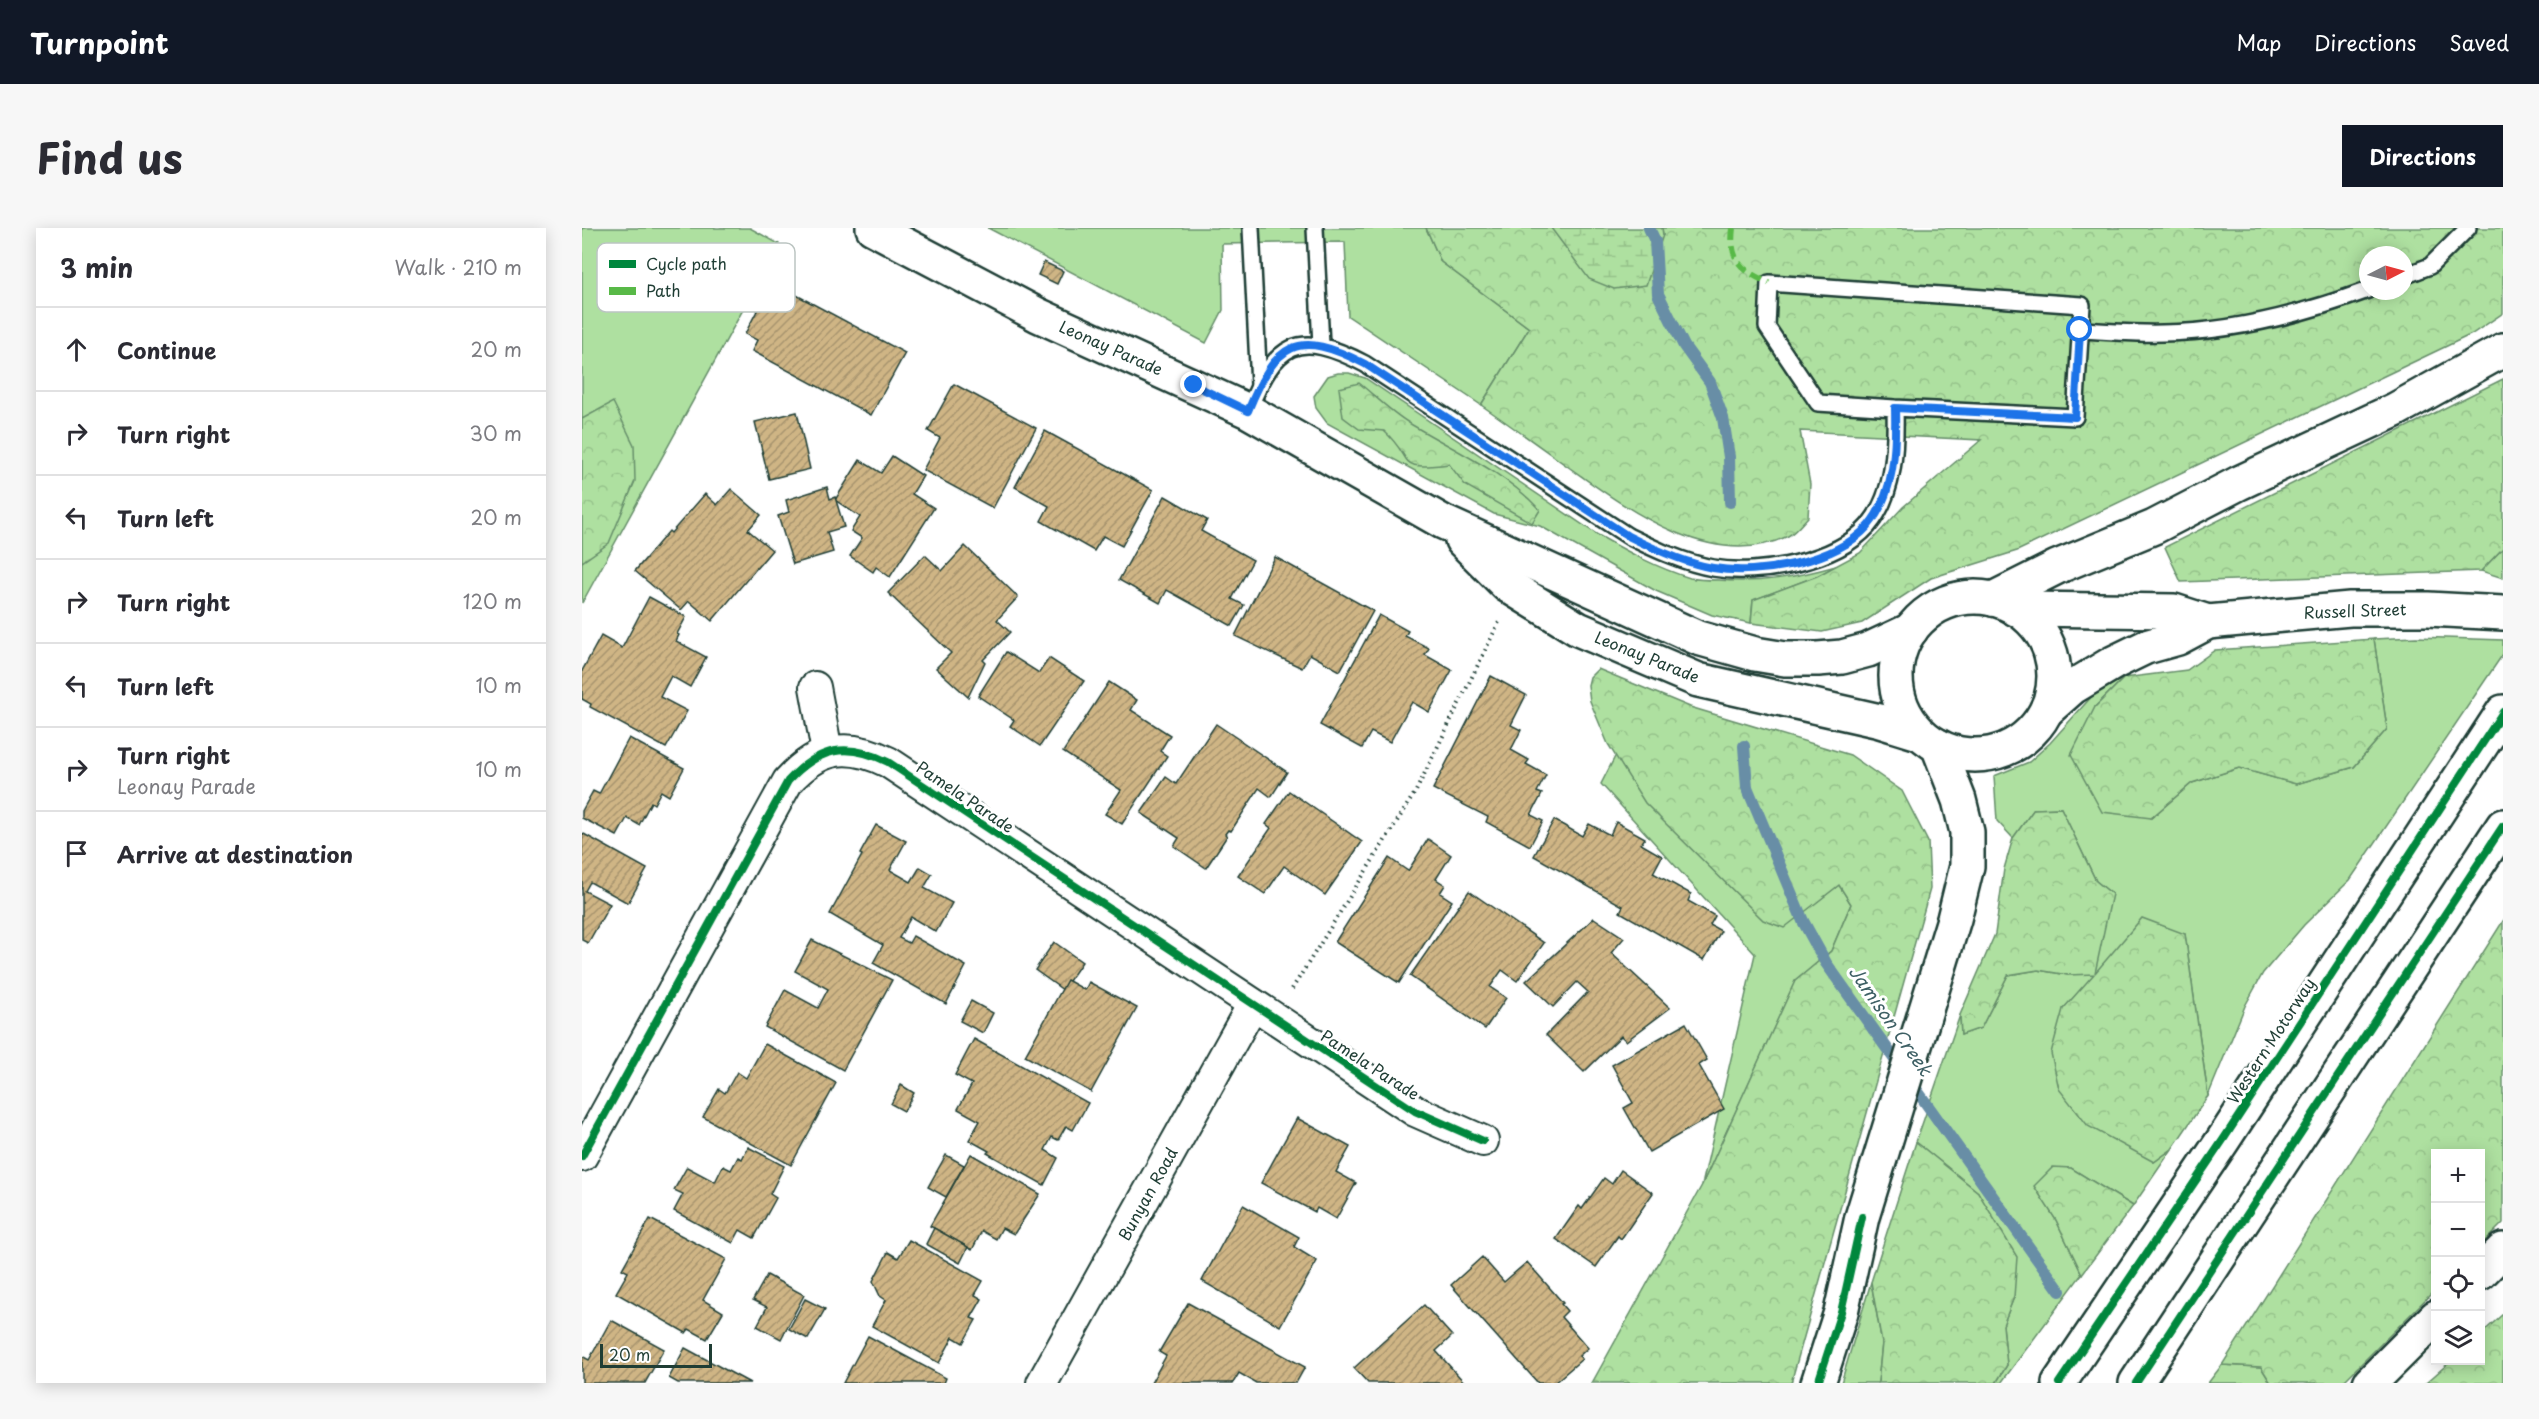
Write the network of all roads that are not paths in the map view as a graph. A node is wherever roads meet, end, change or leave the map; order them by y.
1 (873, 228) edge
2 (1251, 228) edge
3 (1315, 228) edge
4 (2468, 228) edge
5 (2413, 273) edge
6 (2359, 293) edge
7 (2080, 330) junction
8 (1321, 345) junction
9 (2503, 350) edge
10 (1253, 398) junction
11 (1895, 408) junction
12 (1443, 522) junction
13 (2004, 604) junction
14 (2503, 613) edge
15 (2208, 622) junction
16 (1911, 630) junction
17 (815, 687) dead end
18 (2047, 710) junction
19 (2503, 712) edge
20 (1929, 739) junction
21 (827, 752) junction
22 (2503, 826) edge
23 (1263, 1011) junction
24 (1483, 1141) dead end
25 (582, 1156) edge
26 (2503, 1250) edge
27 (2485, 1269) edge
28 (2431, 1322) edge
29 (2064, 1375) edge
30 (1042, 1383) edge
31 (1818, 1383) edge
32 (2136, 1383) edge
33 (2370, 1383) edge

1 - 10 main road, Leonay Parade
2 - 10 lane
3 - 8 lane
4 - 5 lane
6 - 7 lane
7 - 11 lane
7 - 11 lane
8 - 10 lane
8 - 11 lane
9 - 13 main road
10 - 12 main road, Leonay Parade
12 - 16 main road, Leonay Parade
12 - 20 main road, Leonay Parade
13 - 15 main road, Russell Street
13 - 16 main road
13 - 18 main road
14 - 15 main road, Russell Street
15 - 18 main road, Russell Street
16 - 20 main road
17 - 21 street
18 - 20 main road
19 - 29 main road, Western Motorway
20 - 31 main road
21 - 23 street, Pamela Parade
21 - 25 street
22 - 32 main road
23 - 24 street, Pamela Parade
23 - 30 street, Bunyan Road
26 - 27 main road
28 - 33 main road

